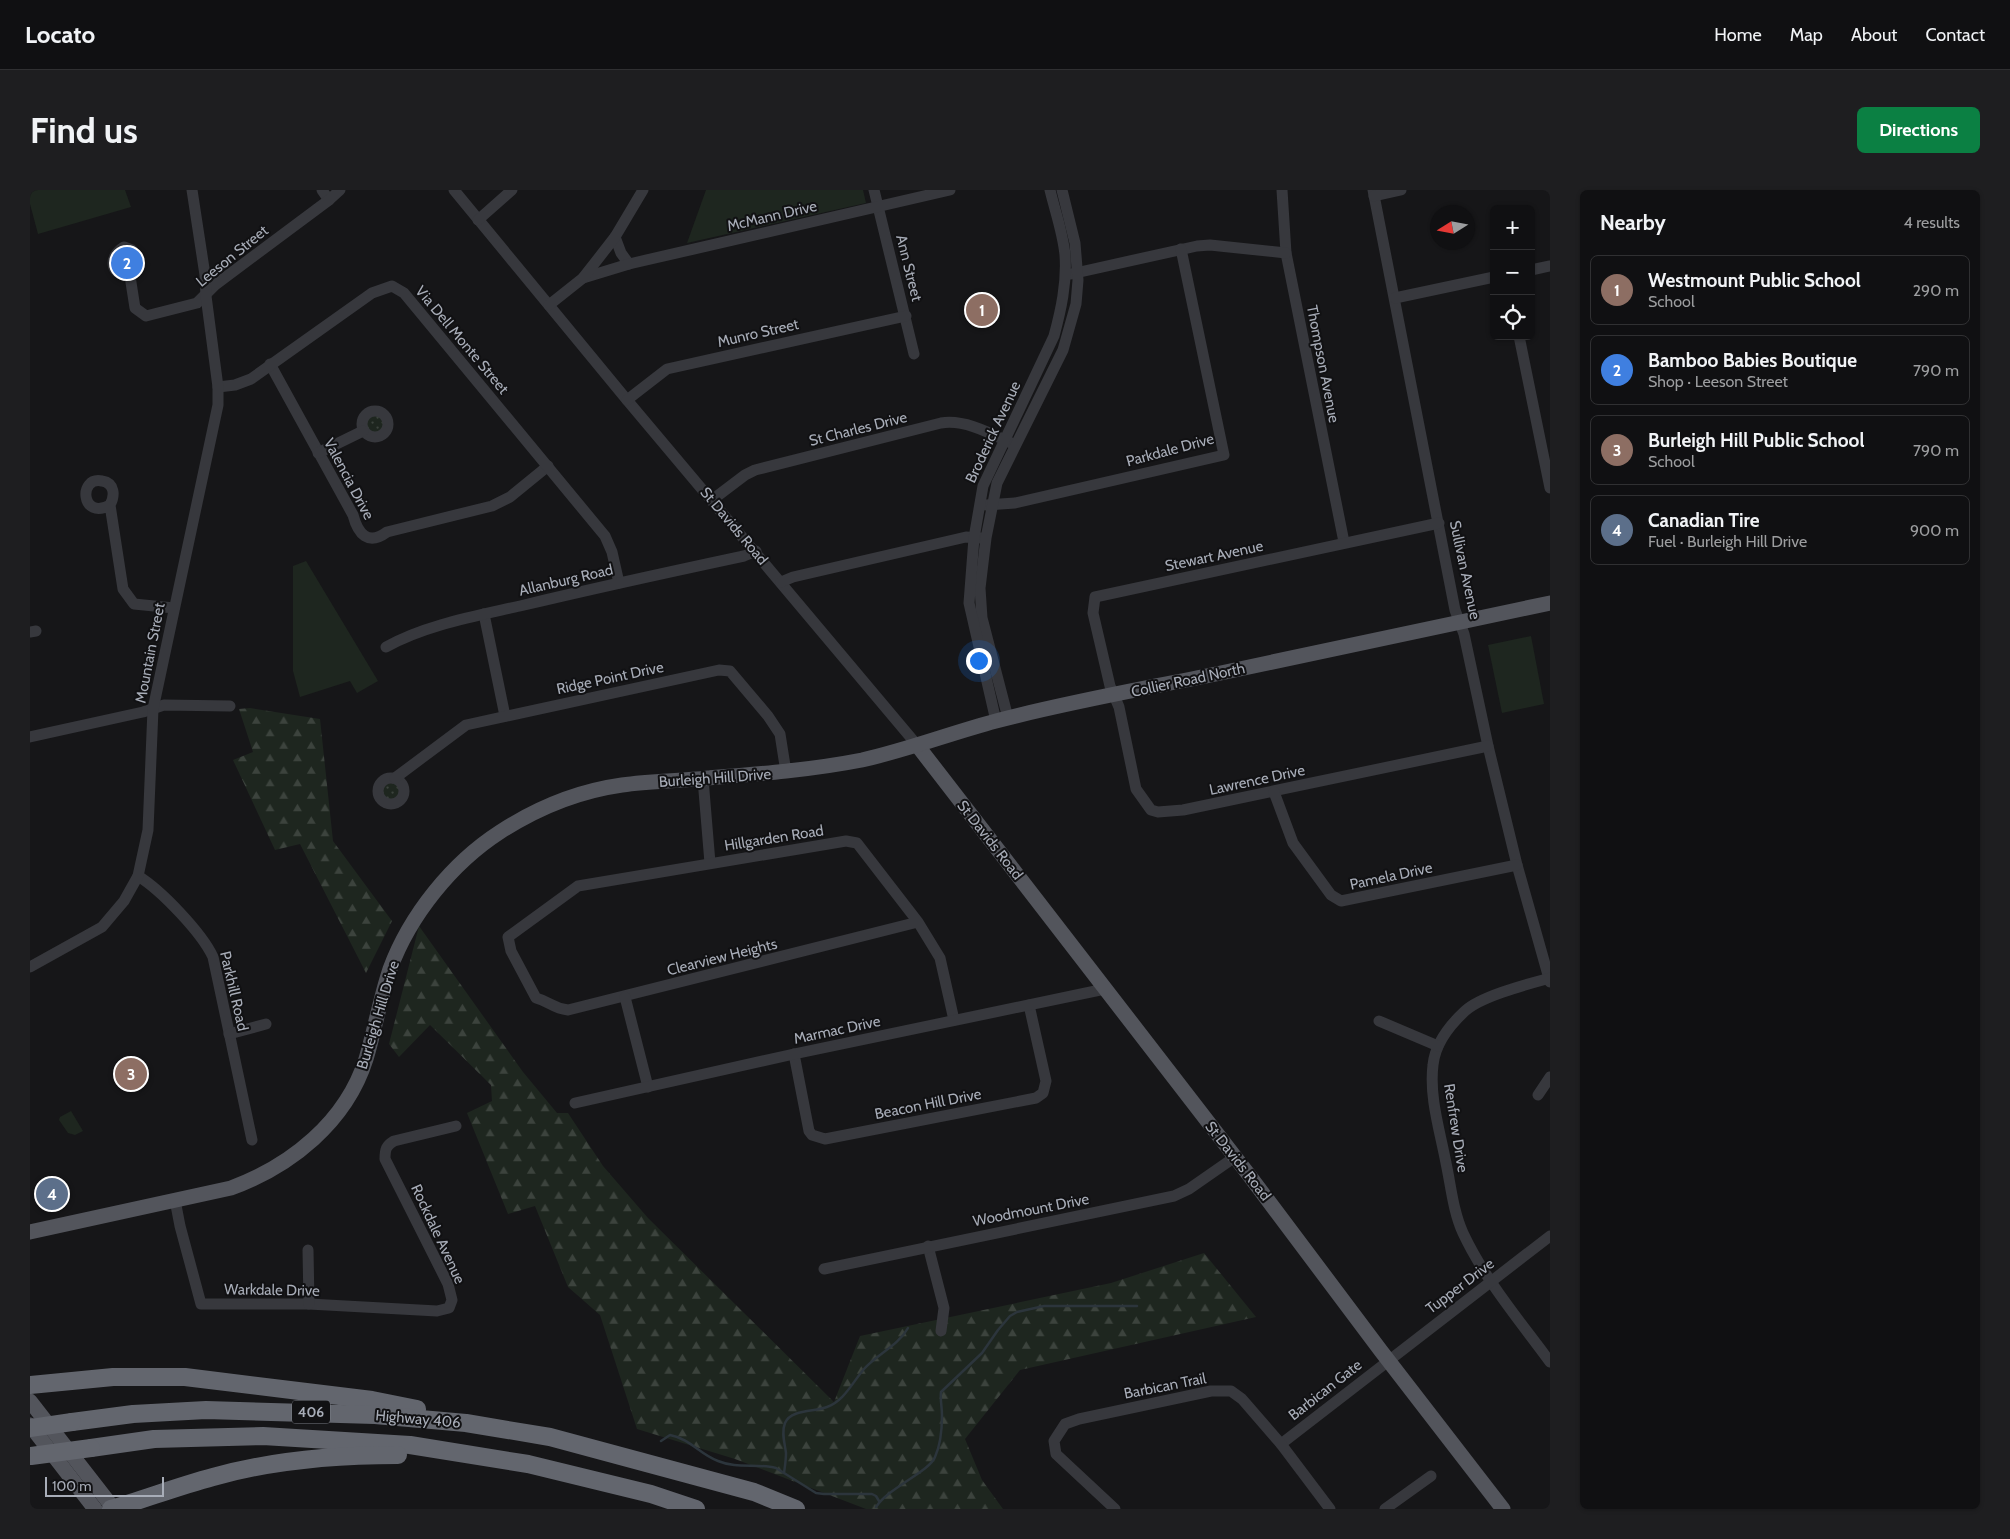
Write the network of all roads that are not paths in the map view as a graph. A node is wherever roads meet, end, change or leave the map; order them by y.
1 (192, 190) edge
2 (322, 190) edge
3 (340, 190) edge
4 (454, 190) edge
5 (512, 190) edge
6 (642, 190) edge
7 (874, 190) edge
8 (950, 190) edge
9 (1050, 190) edge
10 (1062, 190) edge
11 (1282, 190) edge
12 (1401, 190) edge
13 (1374, 193) edge
14 (329, 200) junction
15 (878, 207) junction
16 (478, 220) junction
17 (615, 237) junction
18 (1181, 249) junction
19 (1286, 253) junction
20 (629, 264) junction
21 (1550, 266) edge
22 (1535, 269) edge
23 (1078, 273) junction
24 (1065, 275) junction
25 (130, 276) dead end
26 (583, 278) junction
27 (1490, 278) edge
28 (206, 296) junction
29 (1395, 298) junction
30 (549, 305) junction
31 (906, 316) junction
32 (1520, 340) edge
33 (914, 354) dead end
34 (270, 364) junction
35 (218, 387) junction
36 (627, 400) junction
37 (363, 431) dead end
38 (1011, 443) junction
39 (318, 452) junction
40 (548, 466) junction
41 (1550, 488) edge
42 (712, 500) junction
43 (979, 504) junction
44 (110, 505) dead end
45 (992, 505) junction
46 (1439, 524) junction
47 (974, 538) junction
48 (986, 538) junction
49 (1344, 542) junction
50 (756, 552) junction
51 (781, 582) junction
52 (618, 583) junction
53 (1550, 603) edge
54 (174, 608) junction
55 (484, 614) junction
56 (1460, 622) junction
57 (386, 647) dead end
58 (1114, 695) junction
59 (230, 706) dead end
60 (153, 709) junction
61 (505, 716) junction
62 (1002, 719) junction
63 (30, 737) edge
64 (917, 744) junction
65 (1488, 746) junction
66 (786, 772) junction
67 (395, 778) dead end
68 (703, 779) junction
69 (1274, 792) junction
70 (710, 863) junction
71 (1517, 865) junction
72 (138, 876) junction
73 (918, 922) junction
74 (30, 967) edge
75 (1550, 979) edge
76 (1105, 989) junction
77 (625, 997) junction
78 (536, 998) joint
79 (1029, 1005) junction
80 (954, 1020) junction
81 (1379, 1021) dead end
82 (266, 1024) dead end
83 (229, 1034) junction
84 (1438, 1046) junction
85 (794, 1054) junction
86 (1550, 1077) edge
87 (648, 1088) junction
88 (1538, 1095) dead end
89 (576, 1104) dead end
90 (456, 1126) dead end
91 (252, 1140) dead end
92 (1234, 1157) junction
93 (175, 1200) junction
94 (30, 1232) edge
95 (1550, 1236) edge
96 (928, 1246) junction
97 (308, 1250) dead end
98 (824, 1269) dead end
99 (1491, 1281) junction
100 (309, 1304) junction
101 (449, 1308) joint
102 (941, 1331) dead end
103 (1388, 1360) junction
104 (1550, 1362) edge
105 (30, 1385) edge
106 (30, 1401) edge
107 (30, 1427) edge
108 (550, 1437) junction
109 (1280, 1444) junction
110 (30, 1456) edge
111 (528, 1464) junction
112 (1431, 1476) dead end
113 (158, 1494) junction
114 (94, 1509) edge
115 (113, 1509) edge
116 (140, 1509) edge
117 (696, 1509) edge
118 (796, 1509) edge
119 (1115, 1509) edge
120 (1330, 1509) edge
121 (1385, 1509) edge
122 (1503, 1509) edge

1 - 28 street, Mountain Street
2 - 14 street
3 - 14 street, Leeson Street
4 - 16 street, St Davids Road
5 - 16 street
6 - 17 street
7 - 15 street, Ann Street
8 - 15 street, McMann Drive
9 - 24 street, Broderick Avenue
10 - 23 street, Broderick Avenue
11 - 19 street, Thompson Avenue
12 - 13 street
13 - 29 street, Sullivan Avenue
14 - 28 street, Leeson Street
15 - 20 street, McMann Drive
15 - 31 street, Ann Street
16 - 30 street, St Davids Road
17 - 20 street
17 - 26 street
18 - 19 street
18 - 23 street
18 - 45 street, Parkdale Drive
19 - 49 street, Thompson Avenue
20 - 26 street, McMann Drive
21 - 22 street
23 - 24 street
23 - 38 street, Broderick Avenue
24 - 38 street, Broderick Avenue
25 - 28 street, Leeson Street
26 - 30 street
27 - 29 street
28 - 35 street, Mountain Street
29 - 46 street, Sullivan Avenue
30 - 36 street, St Davids Road
31 - 33 street, Ann Street
31 - 36 street, Munro Street
32 - 41 street
34 - 35 street, Via Dell Monte Street
34 - 39 street, Valencia Drive
34 - 40 street, Via Dell Monte Street
35 - 54 street, Mountain Street
36 - 42 street, St Davids Road
37 - 39 street
38 - 42 street, St Charles Drive
38 - 43 street, Broderick Avenue
38 - 45 street, Broderick Avenue
39 - 40 street, Valencia Drive
40 - 52 street, Via Dell Monte Street
42 - 50 street, St Davids Road
43 - 45 street, Parkdale Drive
43 - 47 street, Broderick Avenue
44 - 54 street
45 - 48 street, Broderick Avenue
46 - 49 street, Stewart Avenue
46 - 56 street, Sullivan Avenue
47 - 48 street
47 - 51 street
47 - 62 street, Broderick Avenue
48 - 62 street, Broderick Avenue
49 - 58 street, Stewart Avenue
50 - 51 street, St Davids Road
50 - 52 street, Allanburg Road
51 - 64 street, St Davids Road
52 - 55 street, Allanburg Road
53 - 56 main road, Collier Road North
54 - 60 street, Mountain Street
55 - 57 street, Allanburg Road
55 - 61 street
56 - 58 main road, Collier Road North
56 - 65 street, Sullivan Avenue
58 - 62 main road, Collier Road North
58 - 69 street, Lawrence Drive
59 - 60 street
60 - 63 street
60 - 72 street, Mountain Street
61 - 66 street, Ridge Point Drive
61 - 67 street, Ridge Point Drive
62 - 64 main road, Collier Road North
64 - 66 main road, Burleigh Hill Drive
64 - 76 main road, St Davids Road
65 - 69 street, Lawrence Drive
65 - 71 street, Sullivan Avenue
66 - 68 main road, Burleigh Hill Drive
68 - 70 street
68 - 93 main road, Burleigh Hill Drive
69 - 71 street, Pamela Drive
70 - 73 street, Hillgarden Road
70 - 78 street, Hillgarden Road
71 - 75 street, Sullivan Avenue
72 - 74 street, Mountain Street
72 - 83 street, Parkhill Road
73 - 77 street, Clearview Heights
73 - 80 street, Hillgarden Road
75 - 84 street, Renfrew Drive
76 - 79 street, Marmac Drive
76 - 92 main road, St Davids Road
77 - 78 street, Clearview Heights
77 - 87 street
79 - 80 street, Marmac Drive
79 - 85 street, Beacon Hill Drive
80 - 85 street, Marmac Drive
81 - 84 street
82 - 83 street
83 - 91 street, Parkhill Road
84 - 99 street, Renfrew Drive
85 - 87 street, Marmac Drive
86 - 88 street
87 - 89 street, Marmac Drive
90 - 101 street, Rockdale Avenue
92 - 96 street, Woodmount Drive
92 - 103 main road, St Davids Road
93 - 94 main road, Burleigh Hill Drive
93 - 100 street, Warkdale Drive
95 - 99 street, Tupper Drive
96 - 98 street, Woodmount Drive
96 - 102 street
97 - 100 street
99 - 103 street, Tupper Drive
99 - 104 street, Renfrew Drive
100 - 101 street, Warkdale Drive
103 - 109 street, Barbican Gate
103 - 122 main road, St Davids Road
105 - 108 highway
106 - 115 main road
107 - 108 highway, Highway 406 / 406, bridge
107 - 114 main road
108 - 118 highway, Highway 406 / 406
109 - 119 street, Barbican Trail
109 - 120 street, Barbican Trail
110 - 111 highway, Highway 406 / 406, bridge
111 - 113 highway
111 - 117 highway, Highway 406 / 406
112 - 121 street
113 - 115 highway
113 - 116 highway

